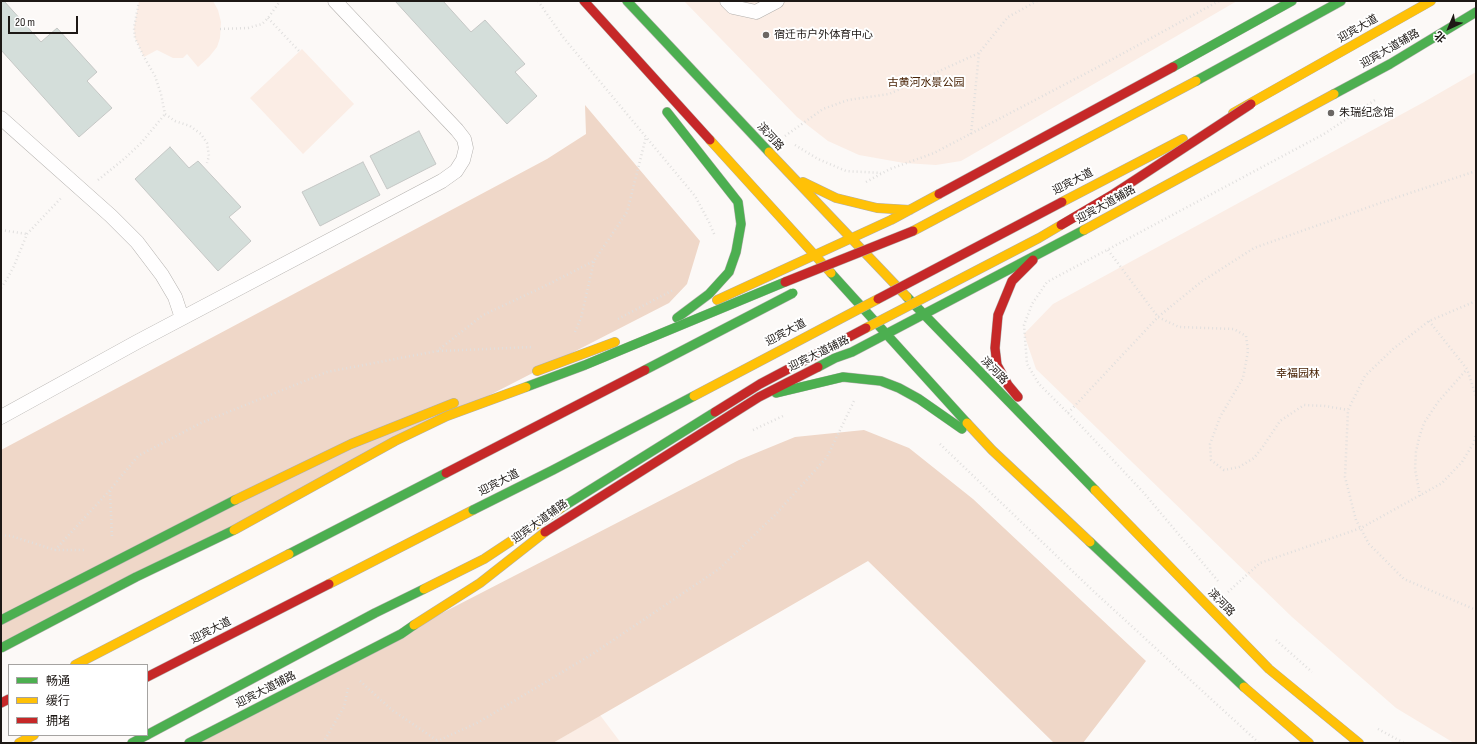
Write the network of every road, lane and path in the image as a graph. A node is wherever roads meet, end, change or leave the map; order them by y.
1 (139, 1) edge
2 (280, 1) edge
3 (335, 1) edge
4 (538, 1) edge
5 (573, 1) edge
6 (584, 1) edge
7 (626, 1) edge
8 (728, 1) edge
9 (777, 1) edge
10 (1037, 1) edge
11 (1219, 1) edge
12 (1292, 1) edge
13 (1341, 1) edge
14 (1431, 1) edge
15 (1476, 12) edge
16 (268, 18) junction
17 (220, 29) dead end
18 (610, 43) dead end
19 (299, 51) dead end
20 (980, 53) junction
21 (1377, 99) dead end
22 (660, 104) dead end
23 (1251, 104) junction
24 (165, 114) junction
25 (1, 118) edge
26 (781, 133) dead end
27 (971, 134) junction
28 (785, 136) junction
29 (646, 137) junction
30 (788, 139) dead end
31 (791, 142) dead end
32 (206, 163) dead end
33 (1476, 171) edge
34 (882, 173) junction
35 (790, 175) junction
36 (80, 187) junction
37 (836, 198) junction
38 (910, 210) junction
39 (1, 230) edge
40 (913, 231) junction
41 (27, 234) junction
42 (851, 238) junction
43 (738, 244) junction
44 (1108, 250) junction
45 (815, 255) junction
46 (1037, 256) junction
47 (594, 261) junction
48 (821, 279) dead end
49 (680, 286) dead end
50 (1, 288) edge
51 (800, 290) dead end
52 (1476, 301) edge
53 (924, 315) junction
54 (1158, 317) junction
55 (182, 318) junction
56 (677, 318) junction
57 (618, 320) dead end
58 (1429, 321) junction
59 (647, 329) dead end
60 (887, 334) junction
61 (572, 338) dead end
62 (625, 338) dead end
63 (538, 346) dead end
64 (437, 351) junction
65 (1467, 369) junction
66 (528, 375) dead end
67 (1476, 396) edge
68 (759, 397) junction
69 (461, 400) dead end
70 (855, 400) dead end
71 (1023, 402) dead end
72 (1348, 410) junction
73 (1068, 413) junction
74 (789, 414) dead end
75 (1034, 414) dead end
76 (1, 417) edge
77 (747, 433) dead end
78 (1476, 434) edge
79 (937, 441) dead end
80 (992, 450) junction
81 (1072, 453) dead end
82 (110, 490) junction
83 (1420, 496) junction
84 (1361, 528) junction
85 (1, 535) edge
86 (112, 543) dead end
87 (55, 550) junction
88 (91, 550) dead end
89 (1192, 577) dead end
90 (1219, 582) dead end
91 (1223, 587) dead end
92 (1228, 592) junction
93 (1232, 597) dead end
94 (1476, 610) edge
95 (1, 620) edge
96 (1273, 638) dead end
97 (1, 648) edge
98 (77, 664) edge
99 (1313, 673) dead end
100 (148, 676) edge
101 (357, 678) dead end
102 (1279, 678) junction
103 (348, 686) dead end
104 (1377, 729) dead end
105 (148, 734) edge
106 (32, 736) edge
107 (145, 736) edge
108 (438, 741) junction
109 (19, 743) edge
110 (132, 743) edge
111 (189, 743) edge
112 (323, 743) edge
113 (433, 743) edge
114 (1259, 743) edge
115 (1309, 743) edge
116 (1359, 743) edge
117 (1404, 743) edge

1 - 24 path
2 - 16 path
3 - 55 lane
4 - 29 path
5 - 18 main road
6 - 45 main road
7 - 35 main road, 滨河路
8 - 9 lane
10 - 20 path
11 - 27 path
12 - 38 main road
13 - 40 main road
14 - 23 main road, 迎宾大道
15 - 46 main road, 迎宾大道辅路
16 - 17 path
16 - 19 path
20 - 27 path
20 - 28 path
21 - 44 path
22 - 43 main road
23 - 100 main road, 迎宾大道, bridge
23 - 105 main road, bridge
24 - 32 path
24 - 36 path
25 - 36 lane
26 - 28 path
27 - 34 path
28 - 30 path
29 - 43 path
29 - 47 path
31 - 34 path
33 - 54 path
34 - 37 path
35 - 37 main road
35 - 42 main road, 滨河路
36 - 41 path
36 - 55 lane
37 - 38 main road
38 - 42 main road
39 - 41 path
40 - 48 main road, bridge
40 - 97 main road, bridge
41 - 50 path
42 - 45 main road
42 - 53 main road, 滨河路
43 - 56 main road
44 - 54 path
44 - 73 path
45 - 56 main road
45 - 60 main road
46 - 53 main road, 迎宾大道辅路
46 - 71 main road
47 - 61 path
47 - 64 path
49 - 57 path
51 - 98 main road, bridge
52 - 58 path
53 - 60 main road, 迎宾大道辅路
53 - 102 main road, 滨河路
54 - 72 path
54 - 73 path
55 - 76 lane
56 - 59 main road
58 - 65 path
58 - 72 path
60 - 68 main road, 迎宾大道辅路
60 - 80 main road
62 - 66 main road
63 - 64 path
64 - 82 path
65 - 67 path
65 - 83 path
68 - 80 main road
68 - 111 main road, 迎宾大道辅路
69 - 95 main road
70 - 108 path
72 - 84 path
73 - 90 path
74 - 77 path
75 - 81 main road
78 - 83 path
79 - 114 path
80 - 115 main road
82 - 86 path
82 - 87 path
83 - 84 path
84 - 92 path
84 - 94 path
85 - 87 path
87 - 88 path
89 - 102 main road
91 - 92 path
92 - 93 path
96 - 99 path
101 - 108 path
102 - 116 main road, 滨河路
103 - 112 path
104 - 117 path
106 - 109 main road
107 - 110 main road, bridge
108 - 113 path

